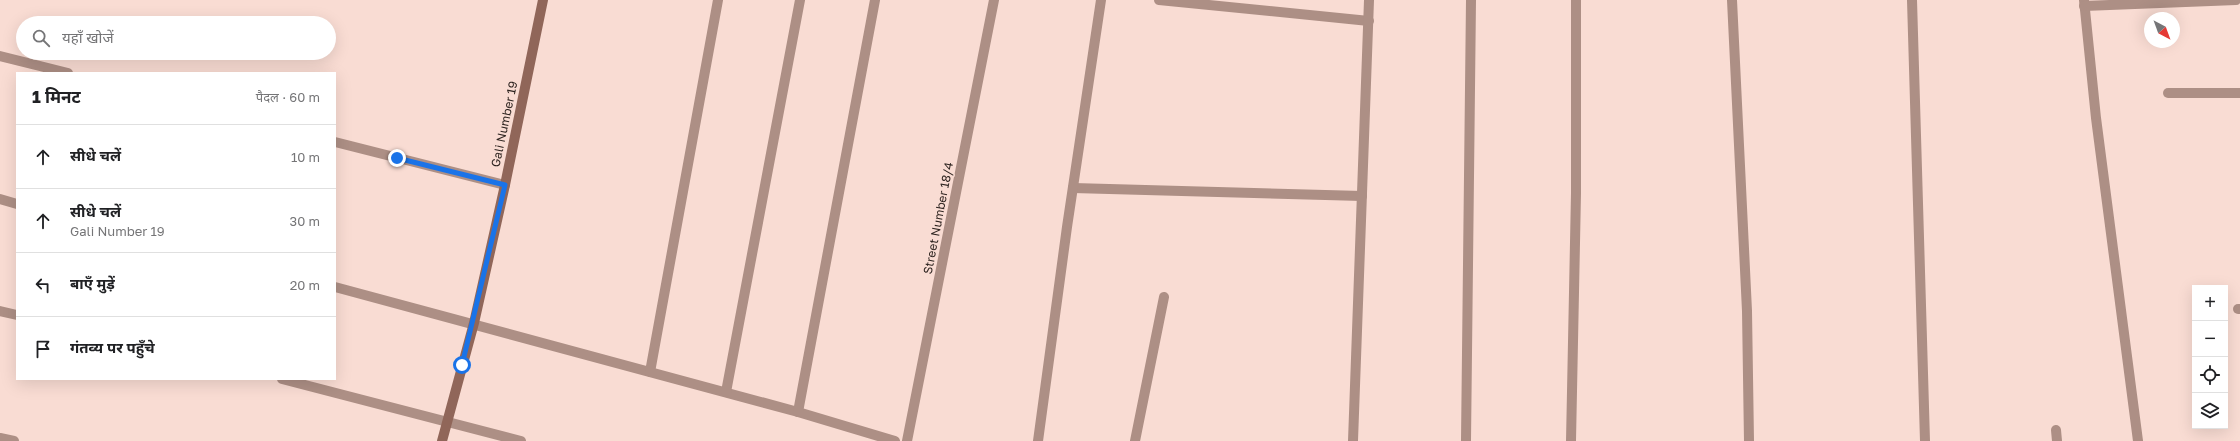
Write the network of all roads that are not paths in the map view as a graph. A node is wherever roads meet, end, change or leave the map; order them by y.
1 (543, 0) edge
2 (718, 0) edge
3 (800, 0) edge
4 (875, 0) edge
5 (994, 0) edge
6 (1102, 0) edge
7 (1160, 0) edge
8 (1369, 0) edge
9 (1471, 0) edge
10 (1576, 0) edge
11 (1732, 0) edge
12 (1912, 0) edge
13 (2236, 0) edge
14 (2084, 3) edge
15 (1368, 21) junction
16 (0, 56) edge
17 (16, 60) edge
18 (16, 60) edge
19 (64, 72) edge
20 (2168, 93) dead end
21 (2240, 93) edge
22 (336, 142) edge
23 (505, 185) junction
24 (1073, 188) junction
25 (1362, 196) junction
26 (0, 199) edge
27 (16, 204) edge
28 (336, 287) edge
29 (1164, 297) dead end
30 (0, 311) edge
31 (16, 315) edge
32 (474, 323) junction
33 (650, 372) junction
34 (286, 380) edge
35 (726, 392) junction
36 (798, 412) junction
37 (447, 421) junction
38 (2056, 430) dead end
39 (0, 438) edge
40 (14, 441) edge
41 (442, 441) edge
42 (521, 441) edge
43 (895, 441) edge
44 (907, 441) edge
45 (1038, 441) edge
46 (1135, 441) edge
47 (1353, 441) edge
48 (1466, 441) edge
49 (1571, 441) edge
50 (1749, 441) edge
51 (1925, 441) edge
52 (2057, 441) edge
53 (2138, 441) edge

1 - 23 street, Gali Number 19
2 - 33 street
3 - 35 street
4 - 36 street
5 - 44 street, Street Number 18/4
6 - 24 street
7 - 15 street
8 - 15 street
9 - 48 street
10 - 49 street
11 - 50 street
12 - 51 street
13 - 14 street
14 - 53 street
15 - 25 street
16 - 18 street
17 - 19 street
20 - 21 street
22 - 23 street
23 - 32 street, Gali Number 19
24 - 25 street
24 - 45 street
25 - 47 street
26 - 27 street
28 - 32 street
29 - 46 street
30 - 31 street
32 - 33 street
32 - 37 street, Gali Number 19
33 - 35 street
34 - 37 street
35 - 36 street
36 - 43 street
37 - 41 street, Gali Number 19
37 - 42 street
38 - 52 street
39 - 40 street

